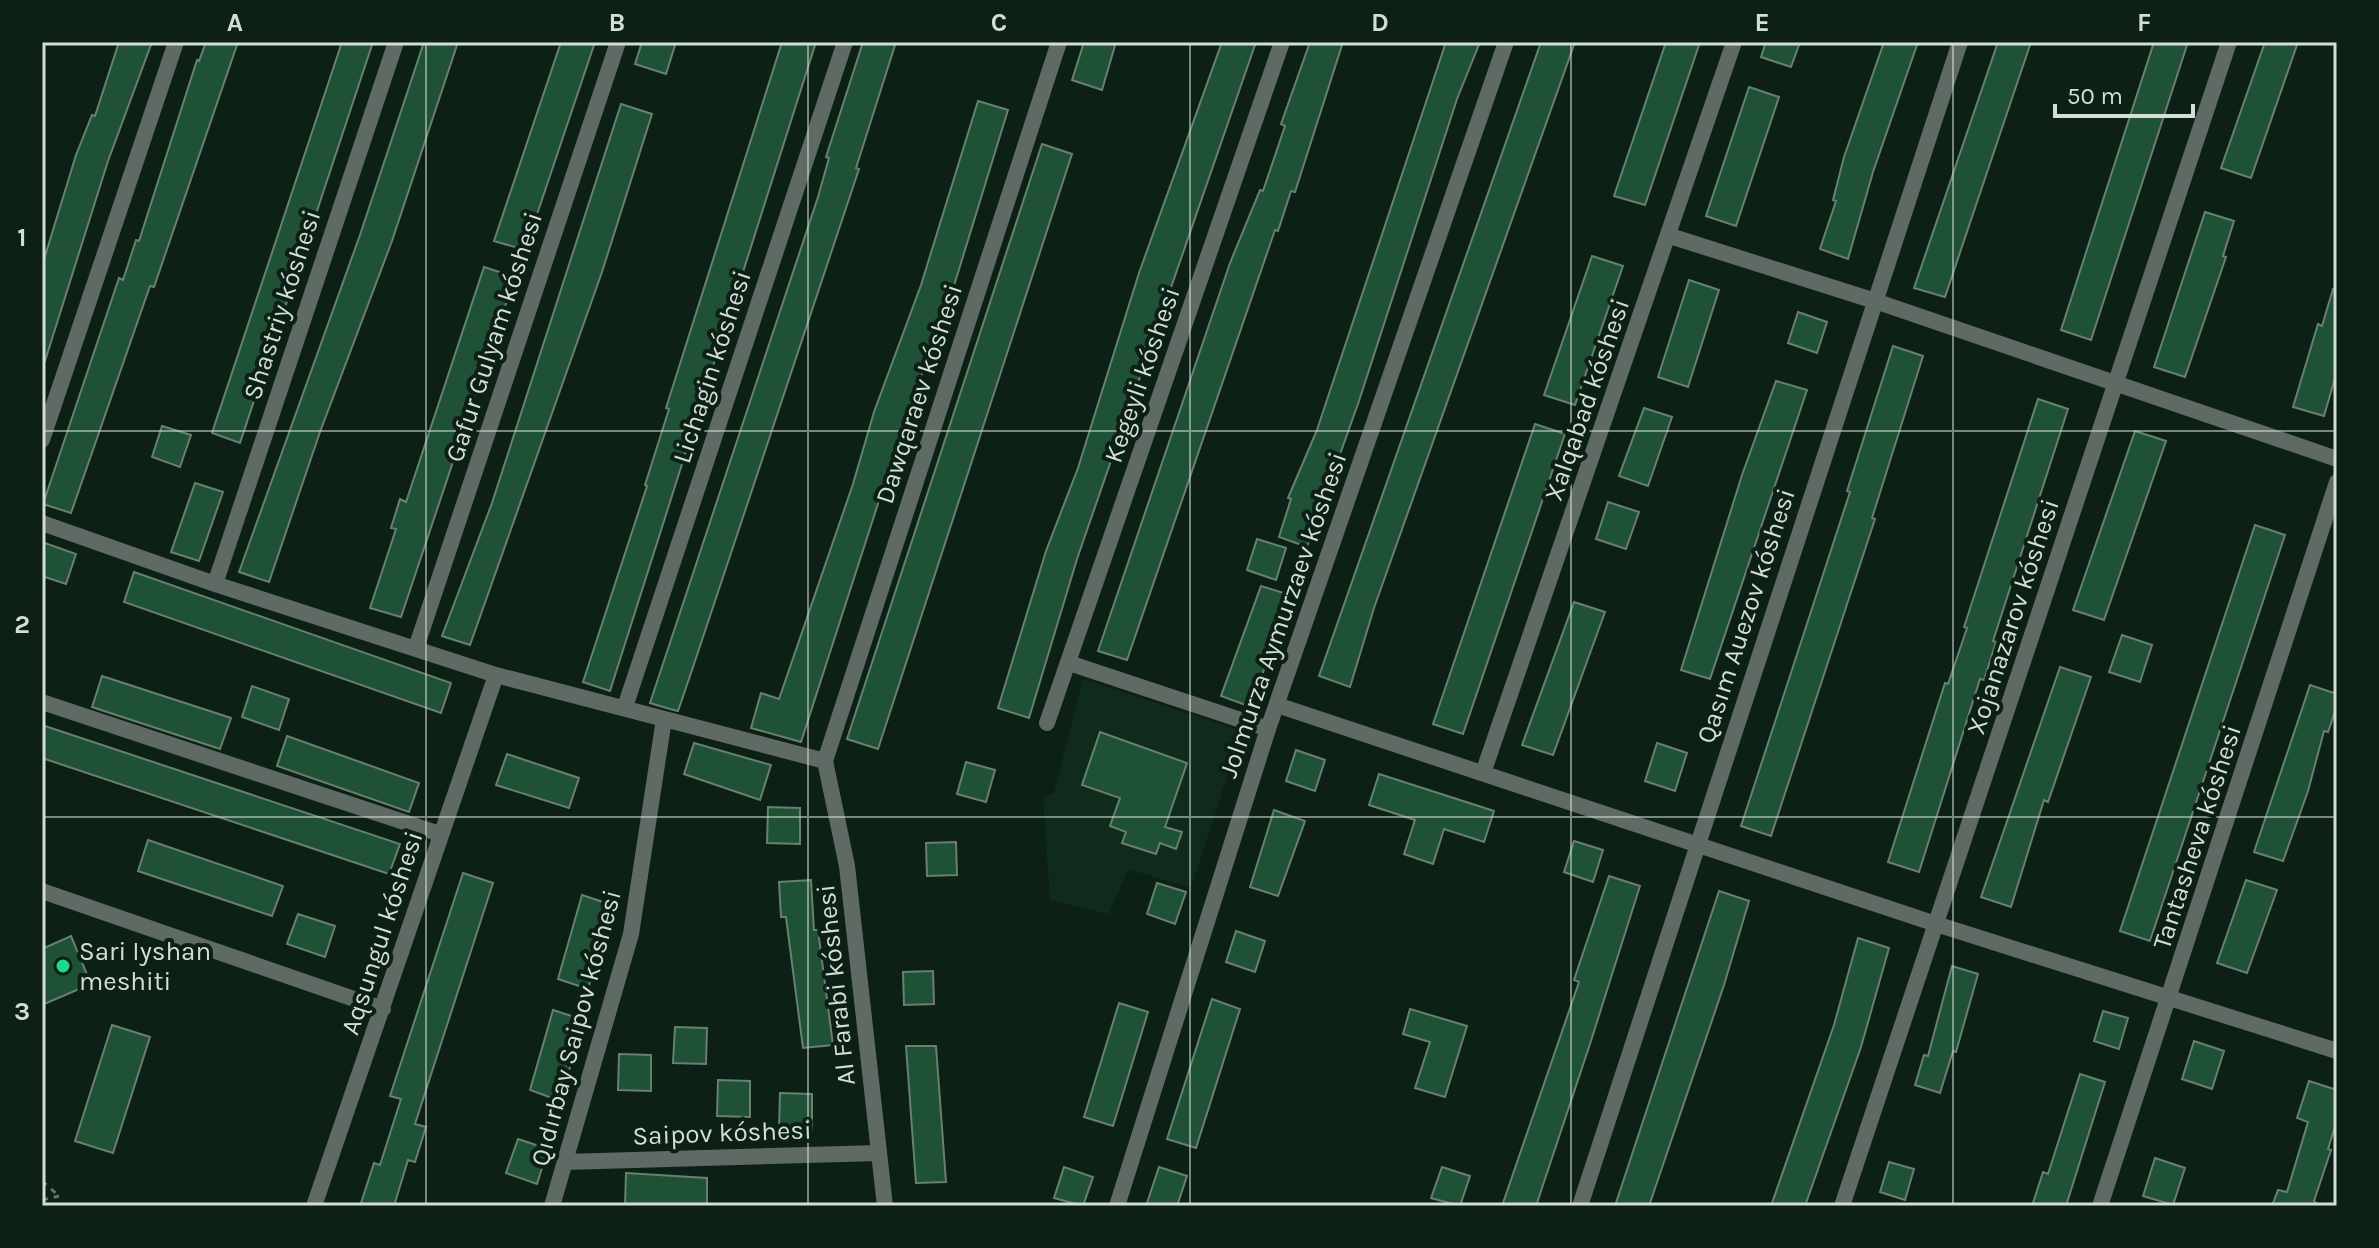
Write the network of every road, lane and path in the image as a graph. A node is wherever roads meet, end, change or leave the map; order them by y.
1 (176, 42) edge
2 (396, 42) edge
3 (618, 42) edge
4 (845, 42) edge
5 (1059, 42) edge
6 (1282, 42) edge
7 (1506, 42) edge
8 (1734, 42) edge
9 (1960, 42) edge
10 (2229, 42) edge
11 (1670, 236) junction
12 (1875, 301) junction
13 (2115, 385) junction
14 (42, 440) edge
15 (2337, 459) edge
16 (2337, 482) edge
17 (42, 523) edge
18 (215, 584) junction
19 (416, 648) junction
20 (1069, 663) junction
21 (496, 675) junction
22 (42, 702) edge
23 (1277, 705) junction
24 (625, 707) junction
25 (664, 719) junction
26 (1047, 723) dead end
27 (1268, 729) junction
28 (825, 761) junction
29 (1483, 773) junction
30 (440, 834) junction
31 (1697, 845) junction
32 (42, 891) edge
33 (1936, 924) junction
34 (2169, 999) junction
35 (383, 1009) junction
36 (2337, 1051) edge
37 (879, 1153) junction
38 (565, 1162) junction
39 (42, 1181) edge
40 (42, 1200) edge
41 (314, 1206) edge
42 (552, 1206) edge
43 (885, 1206) edge
44 (1117, 1206) edge
45 (1580, 1206) edge
46 (1842, 1206) edge
47 (2100, 1206) edge

1 - 14 street
2 - 18 street, Shastriy kóshesi
3 - 19 street, Gafur Gulyam kóshesi
4 - 24 street, Lichagin kóshesi
5 - 28 street, Dawqaraev kóshesi
6 - 20 street, Kegeyli kóshesi
7 - 23 street, Jolmurza Aymurzaev kóshesi
8 - 11 street, Xalqabad kóshesi
9 - 12 street, Qasım Auezov kóshesi
10 - 13 street, Xojanazarov kóshesi
11 - 12 street
11 - 29 street, Xalqabad kóshesi
12 - 13 street
12 - 31 street, Qasım Auezov kóshesi
13 - 15 street
13 - 33 street, Xojanazarov kóshesi
16 - 34 street, Tantasheva kóshesi
17 - 18 street
18 - 19 street
19 - 21 street
20 - 26 street, Kegeyli kóshesi
20 - 27 street
21 - 24 street
21 - 30 street, Aqsungul kóshesi
22 - 30 street
23 - 27 street, Jolmurza Aymurzaev kóshesi
23 - 29 street
24 - 25 street
25 - 28 street
25 - 38 street, Qıdırbay Saipov kóshesi
27 - 44 street, Jolmurza Aymurzaev kóshesi
28 - 37 street, Al Farabi kóshesi
29 - 31 street
30 - 35 street, Aqsungul kóshesi
31 - 33 street
31 - 45 street, Qasım Auezov kóshesi
32 - 35 street
33 - 34 street
33 - 46 street, Xojanazarov kóshesi
34 - 36 street
34 - 47 street, Tantasheva kóshesi
35 - 41 street, Aqsungul kóshesi
37 - 38 street, Saipov kóshesi
37 - 43 street, Al Farabi kóshesi
38 - 42 street, Qıdırbay Saipov kóshesi
39 - 40 path

